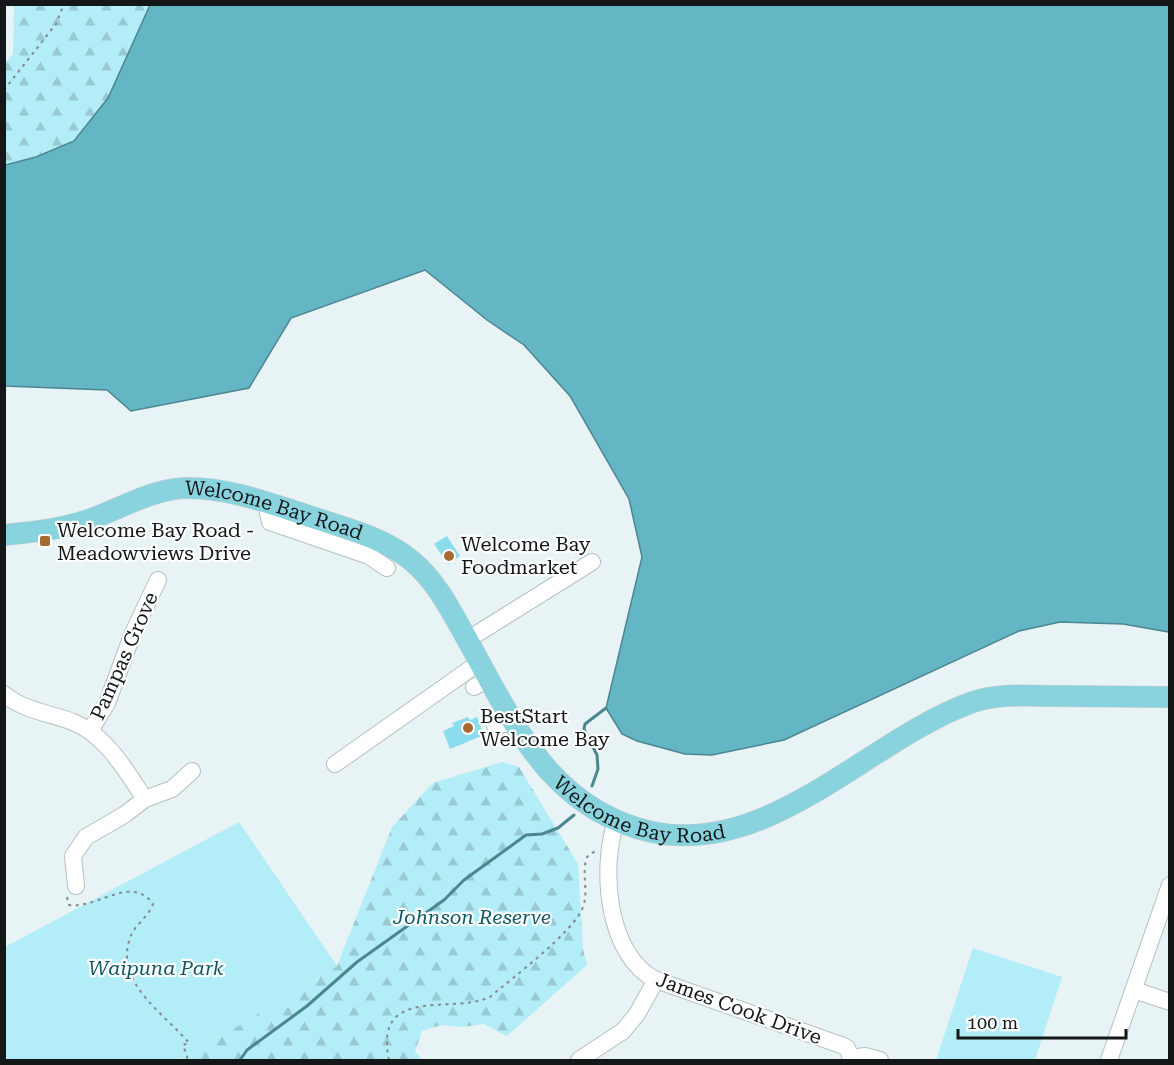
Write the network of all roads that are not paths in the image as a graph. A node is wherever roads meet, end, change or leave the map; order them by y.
1 (270, 504) junction
2 (4, 535) edge
3 (592, 562) dead end
4 (387, 568) dead end
5 (158, 580) dead end
6 (467, 640) junction
7 (481, 676) junction
8 (4, 694) edge
9 (1170, 697) edge
10 (90, 731) junction
11 (335, 764) dead end
12 (192, 771) dead end
13 (145, 799) junction
14 (613, 832) junction
15 (1170, 885) edge
16 (76, 886) road end
17 (656, 981) junction
18 (1134, 990) junction
19 (1170, 1002) edge
20 (851, 1059) edge
21 (579, 1060) edge
22 (880, 1060) edge
23 (1109, 1060) edge

1 - 2 main road, Welcome Bay Road
1 - 4 street
1 - 6 main road, Welcome Bay Road
3 - 6 street
5 - 10 street, Pampas Grove
6 - 7 main road, Welcome Bay Road
7 - 11 street
7 - 14 main road, Welcome Bay Road
8 - 10 street
9 - 14 main road, Welcome Bay Road
10 - 13 street
12 - 13 street
13 - 16 street
14 - 17 street, James Cook Drive
15 - 18 street
17 - 20 street, James Cook Drive
17 - 21 street
18 - 19 street
18 - 23 street
20 - 22 street, James Cook Drive

